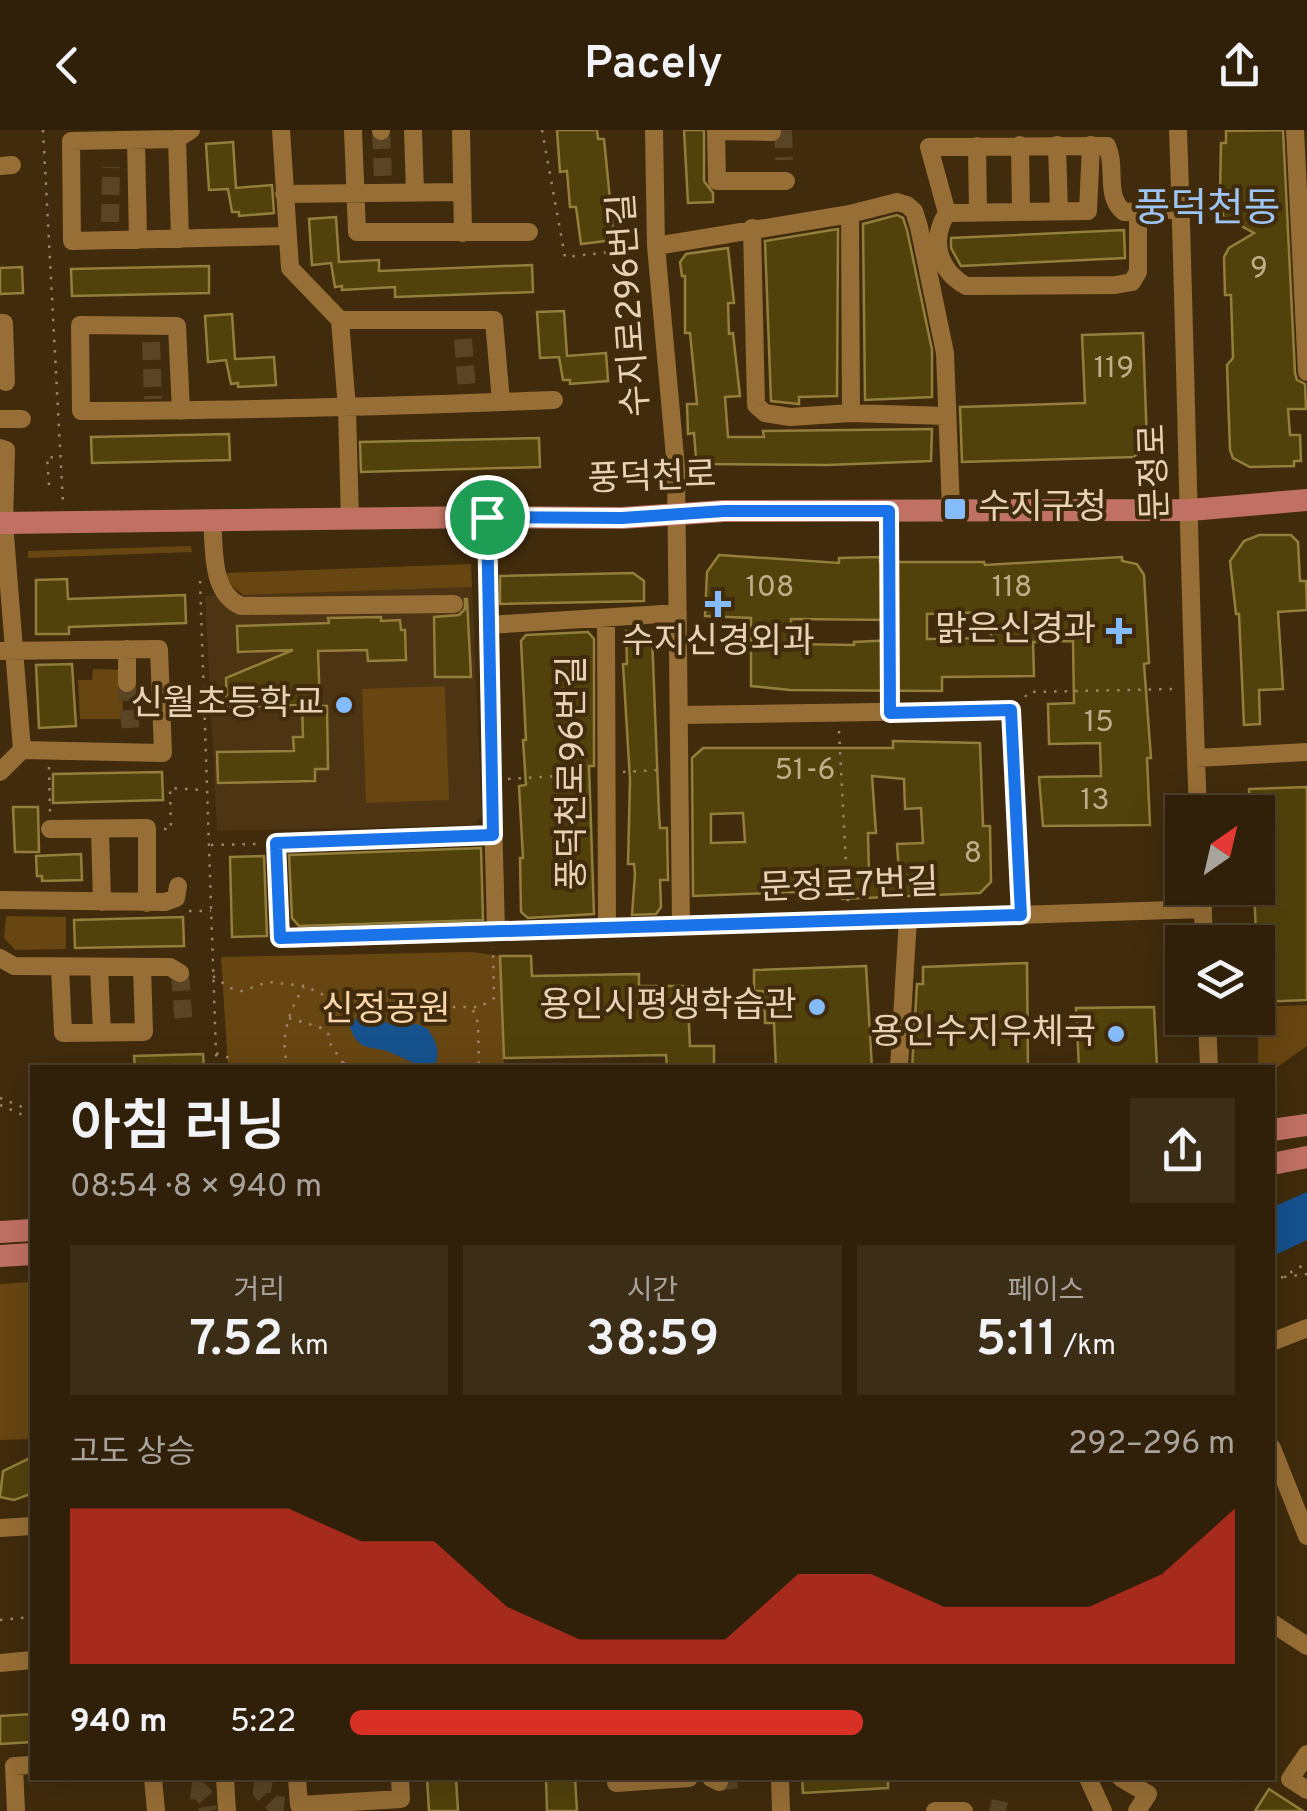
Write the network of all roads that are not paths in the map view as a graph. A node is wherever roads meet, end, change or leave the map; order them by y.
1 (281, 130) edge
2 (353, 130) edge
3 (413, 130) edge
4 (461, 130) edge
5 (654, 130) edge
6 (1178, 130) edge
7 (1295, 130) edge
8 (716, 131) edge
9 (772, 132) edge
10 (184, 134) edge
11 (136, 140) junction
12 (970, 140) edge
13 (1020, 145) junction
14 (1057, 146) junction
15 (1091, 146) junction
16 (786, 181) dead end
17 (415, 192) junction
18 (462, 192) junction
19 (355, 193) junction
20 (284, 194) junction
21 (1180, 209) junction
22 (1059, 211) junction
23 (1020, 212) junction
24 (1138, 212) junction
25 (947, 213) junction
26 (978, 213) junction
27 (850, 214) junction
28 (752, 228) junction
29 (529, 232) dead end
30 (463, 233) junction
31 (1304, 235) edge
32 (286, 236) junction
33 (180, 239) junction
34 (138, 240) junction
35 (656, 246) junction
36 (340, 320) junction
37 (0, 323) edge
38 (1306, 347) edge
39 (1307, 372) edge
40 (6, 382) dead end
41 (554, 400) dead end
42 (501, 402) junction
43 (347, 409) junction
44 (181, 411) junction
45 (851, 412) junction
46 (947, 416) junction
47 (0, 419) edge
48 (22, 419) dead end
49 (0, 448) edge
50 (1307, 500) edge
51 (951, 510) junction
52 (1190, 510) junction
53 (677, 515) junction
54 (350, 520) junction
55 (212, 521) junction
56 (2, 523) edge
57 (454, 604) dead end
58 (678, 614) junction
59 (606, 620) junction
60 (127, 649) junction
61 (6, 651) edge
62 (128, 683) tunnel mouth
63 (680, 715) junction
64 (22, 750) junction
65 (1307, 752) edge
66 (1196, 758) junction
67 (0, 772) edge
68 (1197, 795) edge
69 (50, 828) road end
70 (100, 829) junction
71 (493, 835) junction
72 (178, 886) dead end
73 (0, 900) edge
74 (102, 902) junction
75 (148, 903) junction
76 (1203, 905) edge
77 (1203, 909) junction
78 (1021, 915) junction
79 (908, 918) junction
80 (681, 924) junction
81 (1203, 925) edge
82 (607, 926) junction
83 (496, 930) junction
84 (0, 958) edge
85 (60, 967) junction
86 (98, 967) junction
87 (142, 967) junction
88 (180, 973) dead end
89 (102, 1032) junction
90 (1208, 1035) edge
91 (899, 1065) edge
92 (1209, 1065) edge
93 (1307, 1125) edge
94 (1275, 1130) edge
95 (1307, 1156) edge
96 (1275, 1163) edge
97 (30, 1230) edge
98 (0, 1232) edge
99 (30, 1254) edge
100 (0, 1256) edge
101 (1307, 1328) edge
102 (1275, 1341) edge
103 (1275, 1458) edge
104 (30, 1526) edge
105 (0, 1528) edge
106 (1307, 1536) edge
107 (1275, 1625) edge
108 (1307, 1646) edge
109 (30, 1660) edge
110 (0, 1663) edge
111 (1307, 1754) edge
112 (30, 1764) edge
113 (153, 1780) edge
114 (225, 1780) edge
115 (297, 1780) edge
116 (400, 1780) edge
117 (616, 1780) edge
118 (660, 1780) edge
119 (780, 1780) edge
120 (1095, 1780) edge
121 (1124, 1780) edge
122 (1307, 1790) edge
123 (16, 1811) edge
124 (156, 1811) edge
125 (226, 1811) edge
126 (781, 1811) edge
127 (935, 1811) edge
128 (964, 1811) edge
129 (1103, 1811) edge
130 (1137, 1811) edge

1 - 20 street
2 - 19 street
3 - 17 street
4 - 18 street
5 - 35 street, 수지로296번길
6 - 21 street, 문정로
7 - 31 street
8 - 9 street
8 - 16 street
10 - 11 street
10 - 33 street
11 - 34 street
11 - 34 street
12 - 13 street
12 - 25 street
12 - 26 street
13 - 14 street
13 - 23 street
14 - 15 street
14 - 22 street
15 - 22 street
15 - 24 street
17 - 18 street
17 - 19 street
18 - 30 street
19 - 20 street
19 - 30 street
20 - 32 street
21 - 24 street
21 - 52 street, 문정로
22 - 23 street
23 - 26 street
24 - 25 street
25 - 26 street
27 - 28 street
27 - 45 street
27 - 46 street
28 - 35 street
28 - 45 street
29 - 30 street
31 - 38 street
32 - 33 street
32 - 36 street
33 - 34 street
35 - 53 street, 수지로296번길
36 - 42 street
36 - 43 street
37 - 40 street
38 - 39 street
41 - 42 street
42 - 43 street
43 - 44 street
43 - 54 street
44 - 44 street
45 - 46 street
46 - 51 street
47 - 48 street
49 - 56 street
50 - 52 main road, 풍덕천로
51 - 52 main road, 풍덕천로
51 - 53 main road, 풍덕천로
52 - 66 street, 문정로
53 - 54 main road, 풍덕천로
53 - 58 street, 수지로296번길
54 - 55 main road, 풍덕천로
55 - 56 main road, 풍덕천로
55 - 57 street
56 - 61 street
58 - 59 street, 풍덕천로96번길
58 - 63 street, 수지로296번길
59 - 71 street, 풍덕천로96번길
59 - 82 street, 풍덕천로96번길
60 - 61 street
60 - 62 street
60 - 64 street
61 - 64 street
63 - 78 street
63 - 80 street, 수지로296번길
64 - 67 street
65 - 66 street
66 - 68 street, 문정로
69 - 70 street
70 - 74 street
70 - 75 street
71 - 83 street
71 - 83 street
72 - 75 street
73 - 74 street
74 - 75 street
76 - 77 street
77 - 78 street, 문정로7번길
77 - 81 street
78 - 79 street, 문정로7번길
79 - 80 street, 문정로7번길
79 - 91 street
80 - 82 street, 문정로7번길
82 - 83 street, 문정로7번길
84 - 85 street
85 - 86 street
85 - 89 street
86 - 87 street
86 - 89 street
87 - 88 street
87 - 89 street
90 - 92 street
93 - 94 main road
95 - 96 main road
97 - 98 main road
99 - 100 main road
101 - 102 street
103 - 106 street
104 - 105 street
107 - 108 street
109 - 110 street
111 - 122 street
112 - 123 street
113 - 124 street
114 - 125 street
115 - 116 street
117 - 118 street
119 - 126 street
120 - 129 street
121 - 130 street
127 - 128 street

